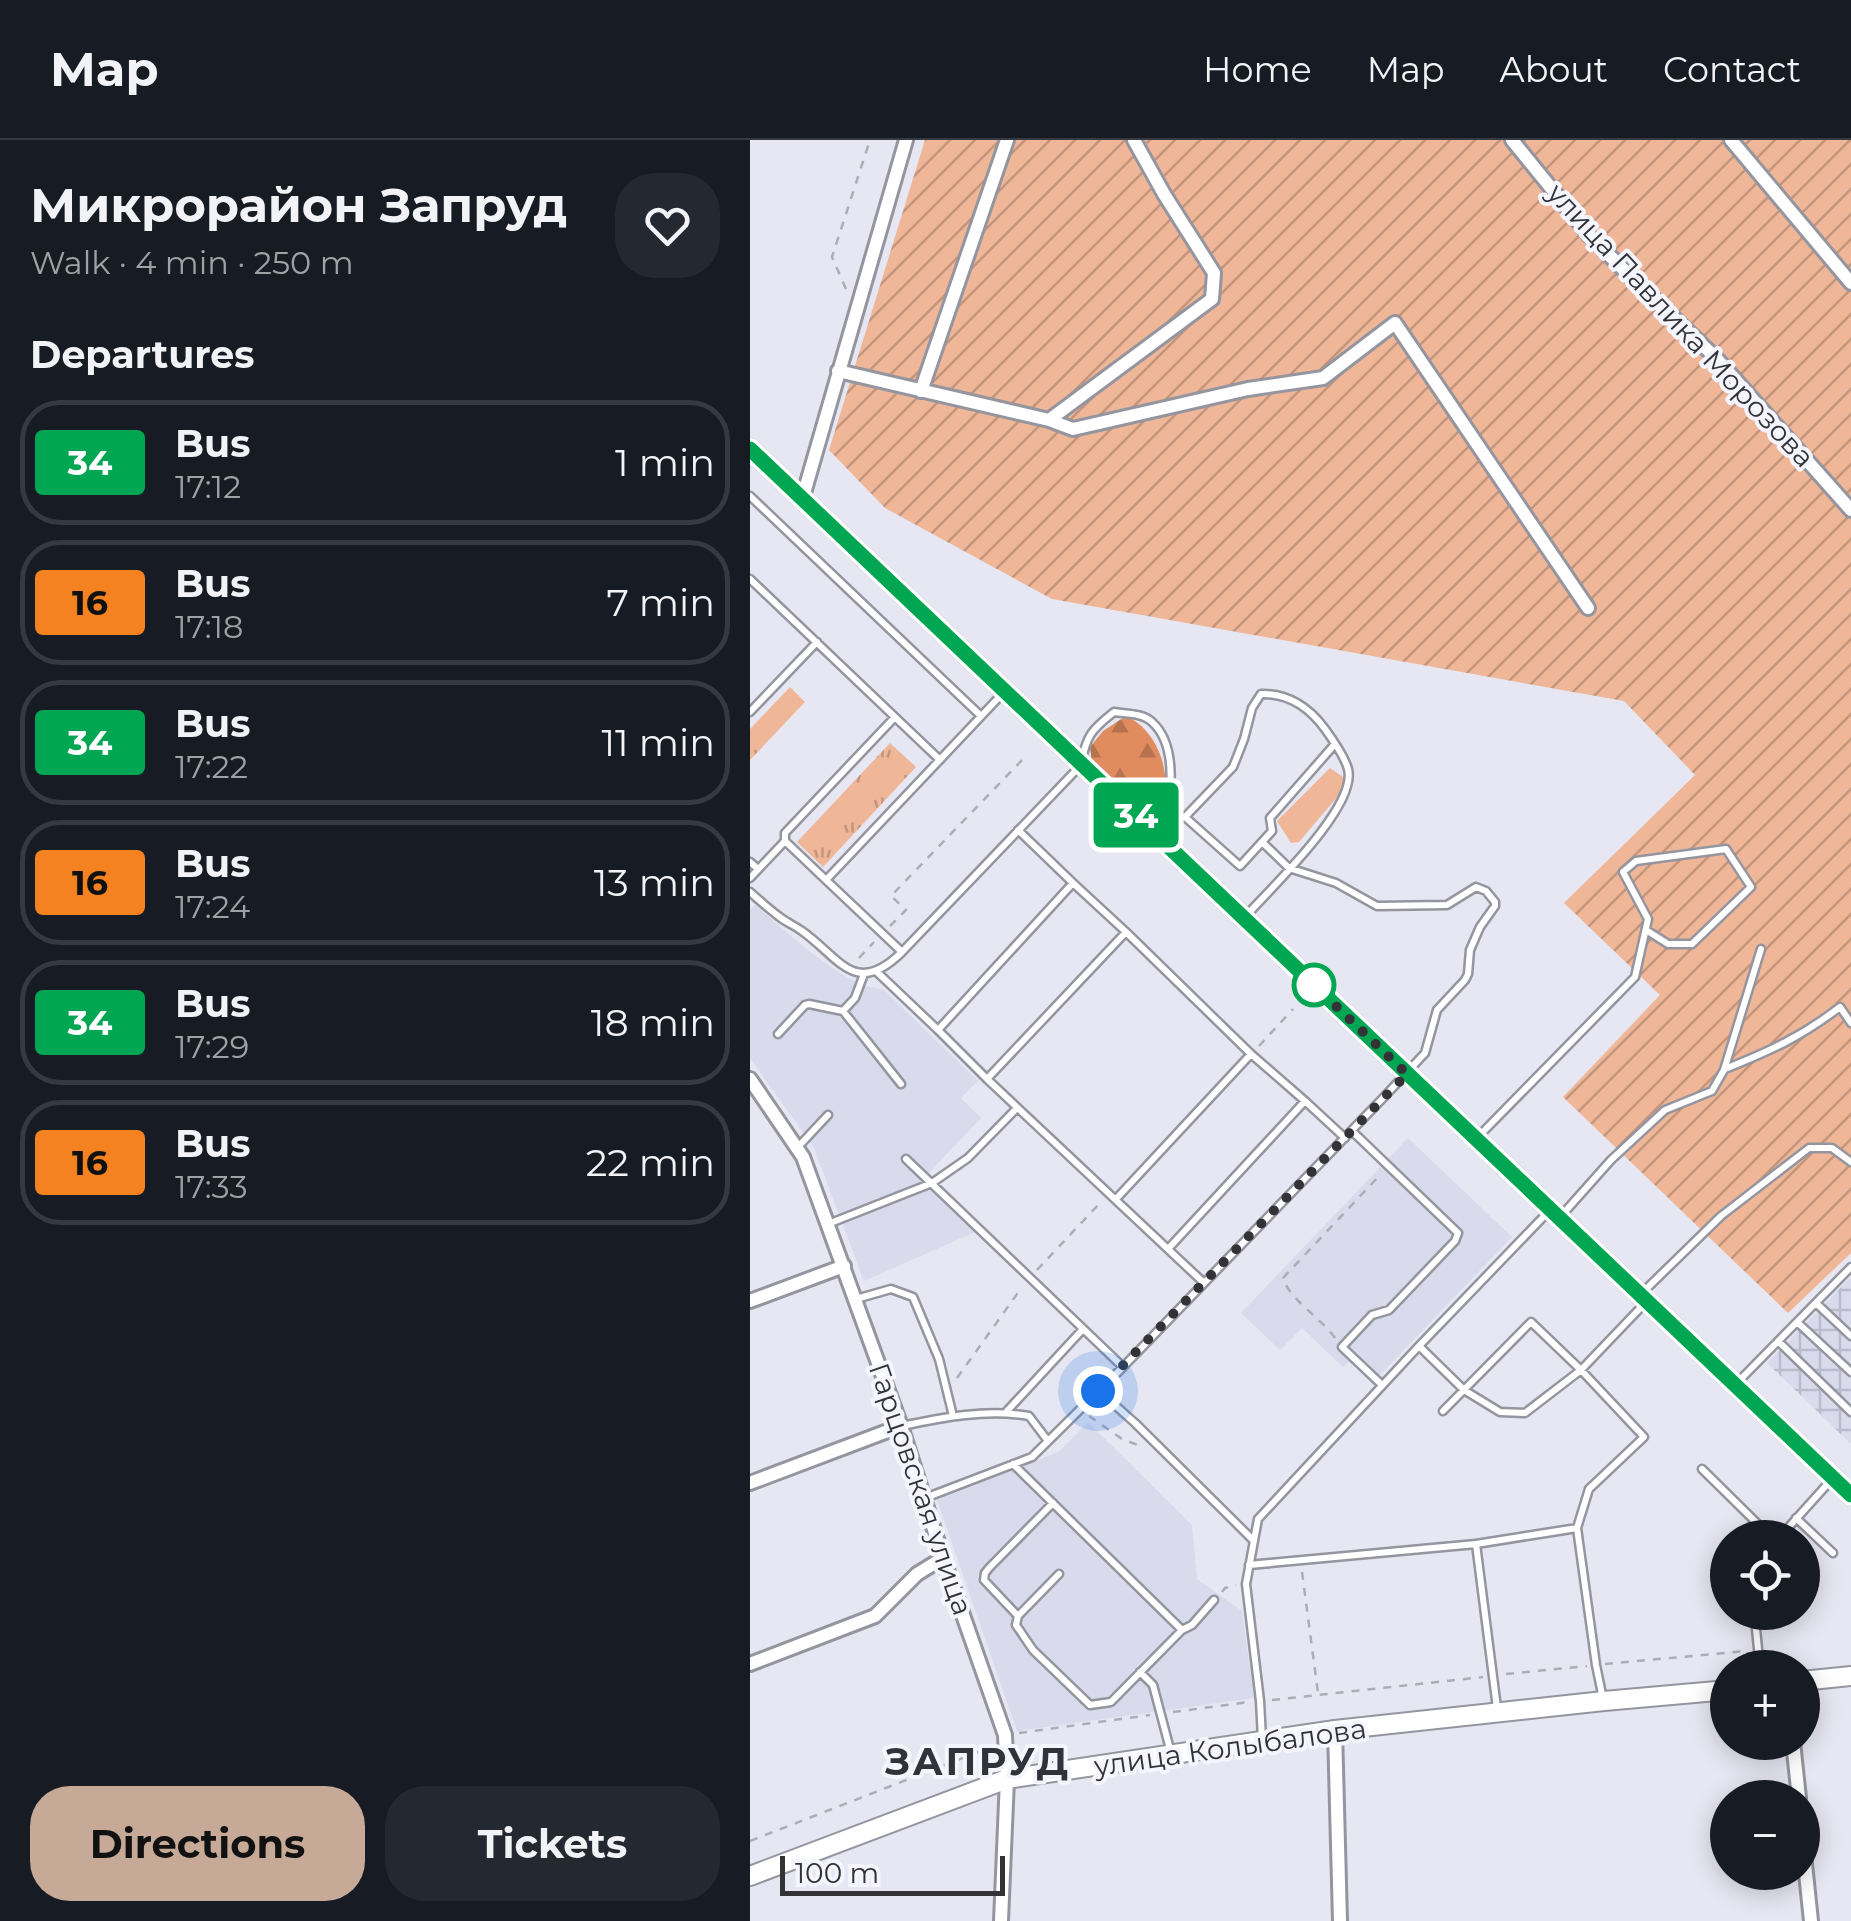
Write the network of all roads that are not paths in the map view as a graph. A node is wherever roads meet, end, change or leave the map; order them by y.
1 (906, 140) edge
2 (1007, 140) edge
3 (1134, 140) edge
4 (1512, 140) edge
5 (1731, 140) edge
6 (1851, 283) edge
7 (838, 371) junction
8 (921, 391) junction
9 (1049, 420) junction
10 (750, 450) edge
11 (750, 496) edge
12 (802, 500) junction
13 (1851, 510) edge
14 (750, 578) edge
15 (1588, 608) dead end
16 (817, 642) junction
17 (1004, 692) junction
18 (750, 712) edge
19 (981, 716) junction
20 (895, 717) junction
21 (1335, 744) junction
22 (940, 760) junction
23 (1082, 764) junction
24 (1186, 817) junction
25 (1166, 818) junction
26 (1018, 830) junction
27 (1162, 839) junction
28 (784, 842) junction
29 (1262, 842) junction
30 (750, 862) edge
31 (1289, 868) junction
32 (758, 869) junction
33 (750, 878) edge
34 (826, 880) junction
35 (1072, 883) junction
36 (750, 892) edge
37 (1244, 918) junction
38 (1646, 930) junction
39 (1126, 932) junction
40 (1761, 949) dead end
41 (902, 952) junction
42 (877, 972) junction
43 (864, 974) junction
44 (843, 1011) junction
45 (1851, 1022) edge
46 (938, 1030) junction
47 (778, 1034) dead end
48 (1252, 1054) junction
49 (1724, 1070) junction
50 (1407, 1074) junction
51 (750, 1079) edge
52 (987, 1079) junction
53 (901, 1084) dead end
54 (1304, 1101) junction
55 (1017, 1108) junction
56 (828, 1115) dead end
57 (1352, 1131) junction
58 (1345, 1138) junction
59 (1476, 1139) junction
60 (797, 1147) junction
61 (906, 1159) dead end
62 (1851, 1162) edge
63 (932, 1183) junction
64 (1116, 1199) junction
65 (1555, 1214) junction
66 (828, 1224) junction
67 (1168, 1249) junction
68 (844, 1266) junction
69 (1850, 1271) edge
70 (1204, 1284) junction
71 (1643, 1298) junction
72 (856, 1299) junction
73 (750, 1302) edge
74 (1816, 1302) junction
75 (1797, 1322) junction
76 (1083, 1329) junction
77 (1851, 1336) edge
78 (1778, 1341) junction
79 (1419, 1346) junction
80 (1123, 1367) junction
81 (1581, 1370) junction
82 (1851, 1372) edge
83 (1735, 1384) junction
84 (1382, 1386) junction
85 (1464, 1390) junction
86 (1098, 1391) junction
87 (1443, 1411) dead end
88 (1006, 1412) junction
89 (1851, 1412) edge
90 (954, 1416) junction
91 (901, 1426) junction
92 (1048, 1442) junction
93 (1013, 1464) junction
94 (1702, 1469) dead end
95 (1833, 1478) junction
96 (750, 1483) edge
97 (1851, 1495) edge
98 (924, 1498) junction
99 (1052, 1503) junction
100 (1796, 1518) joint
101 (1757, 1520) edge
102 (1578, 1528) junction
103 (1254, 1541) junction
104 (1476, 1544) junction
105 (1833, 1552) dead end
106 (943, 1558) junction
107 (1249, 1565) junction
108 (1060, 1574) dead end
109 (1216, 1598) road end
110 (1018, 1616) junction
111 (1182, 1630) junction
112 (750, 1664) edge
113 (1140, 1672) junction
114 (1851, 1676) edge
115 (1820, 1679) edge
116 (1710, 1692) edge
117 (1604, 1701) junction
118 (1497, 1713) junction
119 (1335, 1730) junction
120 (1262, 1740) junction
121 (1172, 1754) junction
122 (1006, 1779) junction
123 (750, 1876) edge
124 (1808, 1890) edge
125 (1001, 1921) edge
126 (1340, 1921) edge
127 (1811, 1921) edge

1 - 7 street
2 - 8 street
3 - 9 street
4 - 13 street, улица Павлика Морозова
5 - 6 street
7 - 8 street
7 - 12 street
8 - 9 street
9 - 15 street
10 - 12 main road
11 - 19 lane
12 - 17 main road
14 - 16 lane
16 - 18 lane
16 - 20 lane
17 - 19 lane
17 - 23 main road
19 - 22 lane
20 - 22 lane
20 - 28 lane
21 - 24 lane
21 - 29 lane
21 - 31 lane
22 - 34 lane
23 - 25 lane
23 - 26 lane
23 - 27 main road
24 - 25 lane
24 - 29 lane
25 - 27 lane
26 - 35 lane
26 - 41 lane
27 - 37 main road
28 - 32 lane
28 - 34 lane
29 - 31 lane
30 - 32 lane
31 - 37 lane
31 - 50 lane
32 - 33 lane
34 - 41 lane
35 - 39 lane
35 - 46 lane
36 - 43 lane
37 - 50 main road
38 - 38 lane
38 - 59 lane
39 - 48 lane
39 - 52 lane
40 - 49 lane
41 - 42 lane
42 - 43 lane
42 - 46 lane
43 - 44 lane
44 - 47 lane
44 - 53 lane
45 - 49 lane
46 - 52 lane
48 - 54 lane
48 - 64 lane
49 - 65 lane
50 - 57 lane
50 - 59 main road
51 - 60 street, Гарцовская улица
52 - 55 lane
54 - 58 lane
54 - 67 lane
55 - 63 lane
55 - 64 lane
56 - 60 lane
57 - 58 lane
57 - 84 lane
58 - 70 lane
59 - 65 main road
60 - 66 street, Гарцовская улица
61 - 63 lane
62 - 71 lane
63 - 66 lane
63 - 76 lane
64 - 67 lane
65 - 71 main road
65 - 79 lane
66 - 68 street, Гарцовская улица
67 - 70 lane
68 - 72 street, Гарцовская улица
68 - 73 street
69 - 74 lane
70 - 80 lane
71 - 81 lane
71 - 83 main road
72 - 90 lane
72 - 91 street, Гарцовская улица
74 - 75 lane
74 - 77 lane
75 - 78 lane
75 - 82 lane
76 - 80 lane
76 - 88 lane
78 - 83 lane
78 - 89 lane
79 - 84 lane
79 - 85 lane
80 - 86 lane
81 - 85 lane
81 - 85 lane
81 - 102 lane
83 - 95 main road
84 - 103 lane
85 - 87 lane
86 - 92 lane
86 - 103 lane
88 - 90 lane
88 - 92 lane
90 - 91 lane
91 - 96 street
91 - 98 street, Гарцовская улица
92 - 93 lane
93 - 98 lane
93 - 99 lane
94 - 101 lane
95 - 97 main road
95 - 100 lane
98 - 106 street, Гарцовская улица
99 - 110 lane
99 - 111 lane
100 - 105 lane
102 - 104 lane
102 - 117 lane
103 - 107 lane
104 - 107 lane
104 - 118 lane
106 - 112 street
106 - 122 street, Гарцовская улица
107 - 120 lane
108 - 110 lane
109 - 111 lane
110 - 113 lane
111 - 113 lane
113 - 121 lane
114 - 115 main road
116 - 117 main road, улица Колыбалова
117 - 118 main road, улица Колыбалова
118 - 119 main road, улица Колыбалова
119 - 120 main road, улица Колыбалова
119 - 126 street
120 - 121 main road, улица Колыбалова
121 - 122 main road, улица Колыбалова
122 - 123 main road, улица Колыбалова
122 - 125 street, Гарцовская улица
124 - 127 street

